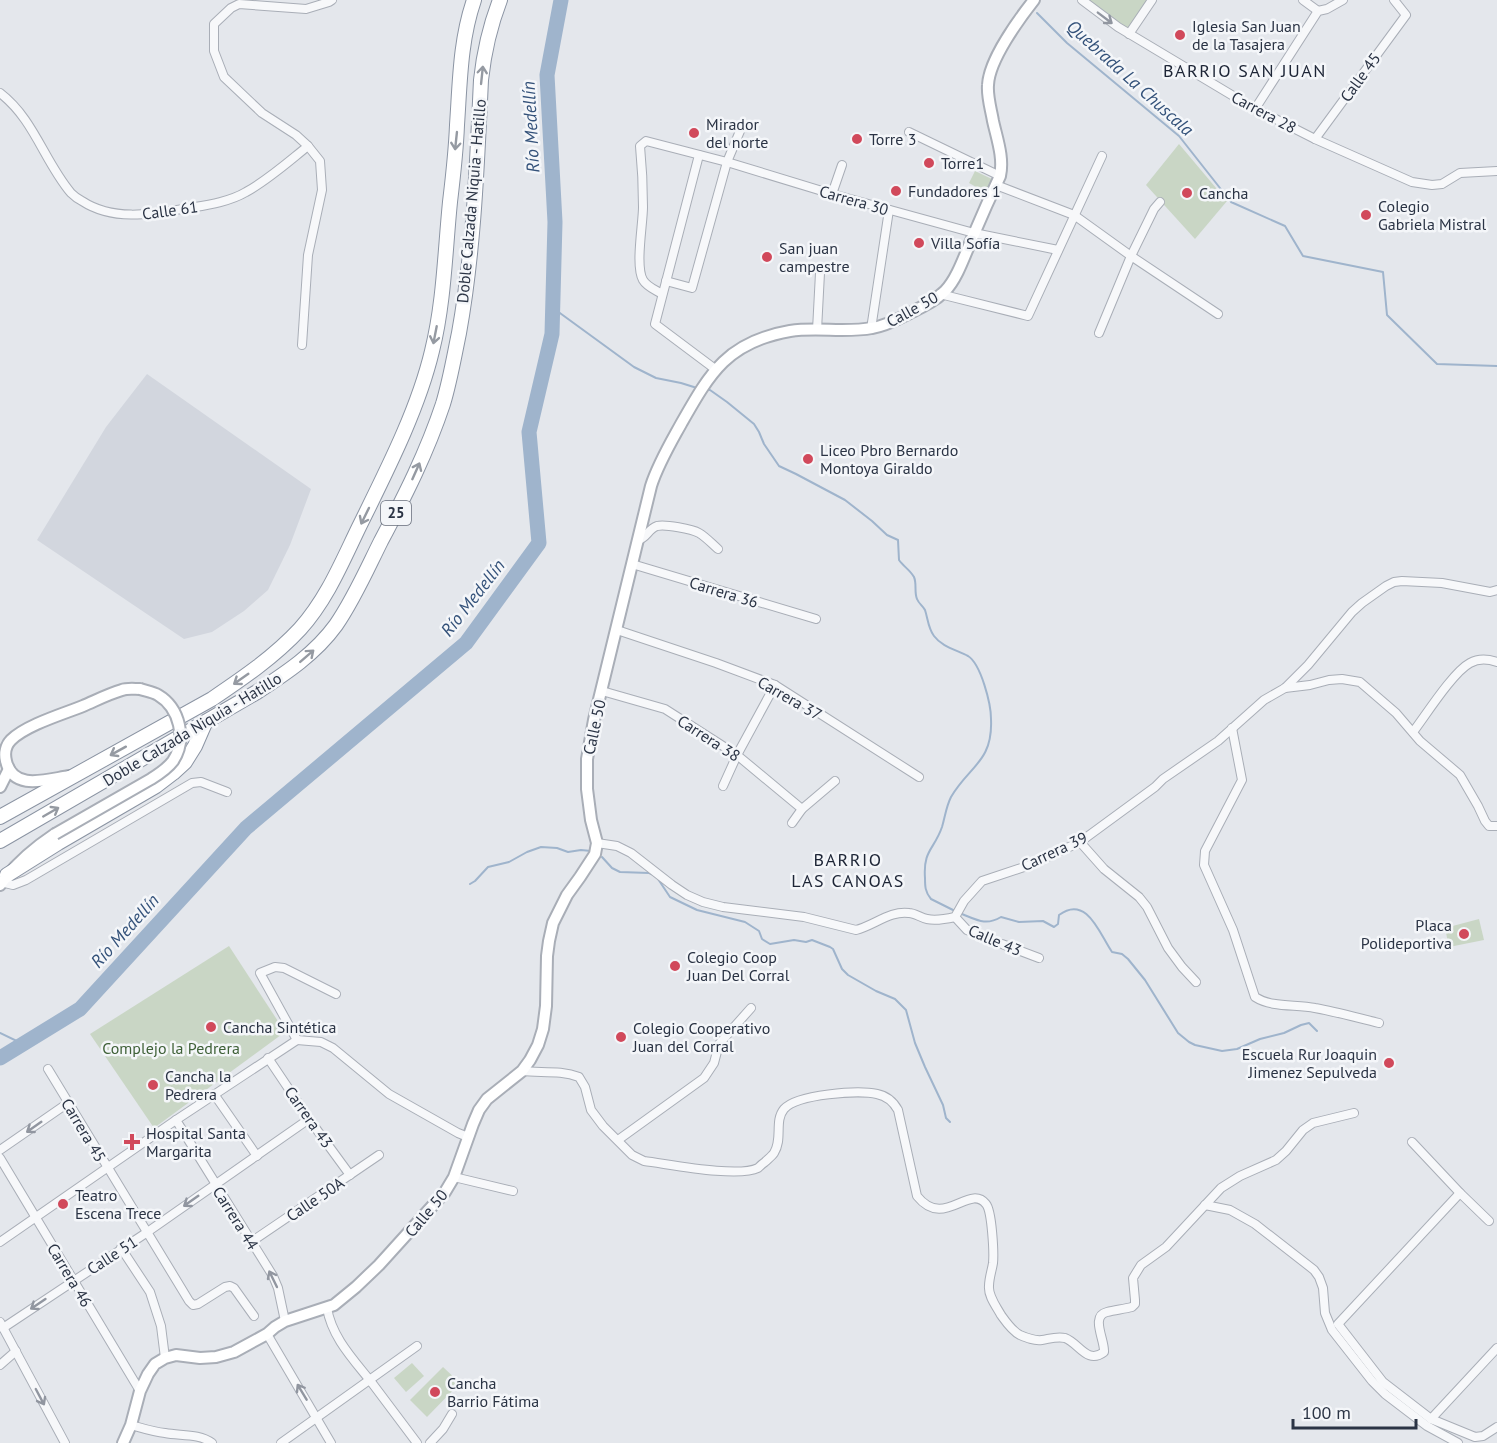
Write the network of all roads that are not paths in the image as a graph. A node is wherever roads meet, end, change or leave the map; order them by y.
1 (332, 0) edge
2 (474, 0) edge
3 (500, 0) edge
4 (1034, 0) edge
5 (1082, 0) edge
6 (1152, 0) edge
7 (1303, 0) edge
8 (1343, 0) edge
9 (1395, 0) edge
10 (1318, 11) junction
11 (1129, 34) junction
12 (0, 93) edge
13 (1255, 108) junction
14 (740, 131) dead end
15 (909, 132) dead end
16 (1315, 139) junction
17 (308, 146) junction
18 (699, 155) junction
19 (1102, 156) dead end
20 (727, 162) junction
21 (842, 165) dead end
22 (1497, 171) edge
23 (998, 180) junction
24 (832, 194) junction
25 (1160, 202) dead end
26 (889, 210) junction
27 (1074, 215) junction
28 (974, 233) junction
29 (1058, 250) junction
30 (1131, 256) junction
31 (820, 273) dead end
32 (666, 281) junction
33 (662, 294) junction
34 (940, 294) junction
35 (1218, 314) dead end
36 (871, 329) junction
37 (817, 330) junction
38 (1099, 333) dead end
39 (302, 345) dead end
40 (715, 369) junction
41 (638, 540) junction
42 (718, 549) dead end
43 (632, 564) junction
44 (1497, 590) edge
45 (816, 619) dead end
46 (616, 630) junction
47 (1497, 662) edge
48 (776, 685) junction
49 (1285, 688) junction
50 (602, 691) junction
51 (205, 723) junction
52 (1233, 728) junction
53 (1413, 732) junction
54 (737, 755) junction
55 (9, 769) junction
56 (76, 774) junction
57 (919, 777) dead end
58 (835, 781) dead end
59 (0, 786) edge
60 (723, 786) dead end
61 (227, 792) dead end
62 (802, 809) junction
63 (0, 817) edge
64 (792, 823) dead end
65 (1497, 826) edge
66 (0, 841) edge
67 (1080, 842) junction
68 (597, 843) junction
69 (3, 881) edge
70 (955, 916) junction
71 (1039, 958) dead end
72 (1196, 982) dead end
73 (336, 994) dead end
74 (751, 1008) dead end
75 (1379, 1023) dead end
76 (297, 1040) junction
77 (268, 1058) junction
78 (48, 1069) dead end
79 (522, 1071) junction
80 (214, 1094) junction
81 (68, 1103) junction
82 (1354, 1113) dead end
83 (309, 1119) junction
84 (176, 1120) junction
85 (468, 1137) junction
86 (618, 1140) junction
87 (1412, 1142) dead end
88 (0, 1150) edge
89 (379, 1155) dead end
90 (257, 1156) junction
91 (0, 1158) edge
92 (108, 1168) junction
93 (350, 1175) junction
94 (454, 1177) junction
95 (215, 1184) junction
96 (513, 1191) dead end
97 (1460, 1193) junction
98 (1205, 1205) junction
99 (36, 1218) junction
100 (1489, 1221) dead end
101 (146, 1233) junction
102 (0, 1242) edge
103 (252, 1242) junction
104 (121, 1248) junction
105 (73, 1281) junction
106 (327, 1308) junction
107 (254, 1316) dead end
108 (285, 1321) junction
109 (2, 1325) edge
110 (1335, 1327) junction
111 (267, 1334) junction
112 (417, 1346) dead end
113 (1497, 1348) edge
114 (16, 1351) junction
115 (165, 1358) junction
116 (0, 1365) edge
117 (369, 1380) junction
118 (140, 1391) junction
119 (452, 1414) dead end
120 (317, 1418) junction
121 (1431, 1419) junction
122 (131, 1425) junction
123 (1497, 1427) edge
124 (65, 1443) edge
125 (123, 1443) edge
126 (212, 1443) edge
127 (281, 1443) edge
128 (331, 1443) edge
129 (417, 1443) edge
130 (430, 1443) edge
131 (1458, 1443) edge

1 - 17 street
2 -> 56 highway, Doble Calzada Niquia - Hatillo / 25
51 -> 3 highway, Doble Calzada Niquia - Hatillo / 25
4 - 23 street, Calle 50
5 -> 11 street, Carrera 28
6 - 11 street
7 - 10 street
8 - 10 street
9 - 16 street, Calle 45
10 - 13 street
11 - 13 street, Carrera 28
12 - 17 street, Calle 61
13 - 16 street, Carrera 28
14 - 20 street
15 - 23 street
16 - 22 street, Carrera 28
17 - 39 street
18 - 20 street, Carrera 30
18 - 32 street
18 - 33 street, Carrera 30
19 - 27 street
20 - 24 street, Carrera 30
20 - 32 street
21 - 24 street
23 - 27 street
23 - 28 street, Calle 50
24 - 26 street, Carrera 30
25 - 30 street
26 - 28 street, Carrera 30
26 - 36 street
27 - 29 street
27 - 30 street
28 - 29 street, Carrera 30
28 - 34 street, Calle 50
29 - 34 street
30 - 35 street
30 - 38 street
31 - 37 street
32 - 33 street
33 - 40 street
34 - 36 street, Calle 50
36 - 37 street, Calle 50
37 - 40 street, Calle 50
40 - 41 street, Calle 50
41 - 42 street
41 - 43 street, Calle 50
43 - 45 street, Carrera 36
43 - 46 street, Calle 50
44 - 49 street, Carrera 39
46 - 48 street, Carrera 37
46 - 50 street, Calle 50
47 - 53 street
48 - 54 street
48 - 57 street, Carrera 37
49 - 52 street, Carrera 39
49 - 53 street
50 - 54 street, Carrera 38
50 - 68 street, Calle 50
66 -> 51 highway, Doble Calzada Niquia - Hatillo / 25
51 - 69 highway
52 - 67 street, Carrera 39
52 - 75 street
53 - 65 street
54 - 60 street
54 - 62 street, Carrera 38
55 - 56 street
55 - 59 street
55 - 69 street, bridge
56 - 63 highway, Doble Calzada Niquia - Hatillo / 25
58 - 62 street
61 - 69 street
62 - 64 street
67 - 70 street, Carrera 39
67 - 72 street
68 - 70 street
68 - 79 street, Calle 50
70 - 71 street, Calle 43
73 - 76 street
74 - 86 street
76 - 77 street
76 - 85 street
77 - 80 street
77 - 83 street, Carrera 43
78 - 81 street, Carrera 45
79 - 85 street, Calle 50
79 - 86 street
80 - 84 street
80 - 90 street
81 -> 88 street
81 - 92 street, Carrera 45
82 - 98 street
83 - 90 street, Calle 51
83 - 93 street, Carrera 43
84 - 92 street
84 - 95 street, Carrera 44
85 - 94 street, Calle 50
86 - 98 street
87 - 97 street
89 - 93 street, Calle 50A
90 - 95 street, Calle 51
91 - 99 street, Carrera 46
92 - 99 street
92 - 101 street, Carrera 45
93 - 103 street, Calle 50A
94 - 96 street
94 - 106 street, Calle 50
95 -> 101 street, Calle 51
95 - 103 street, Carrera 44
97 - 100 street
97 - 110 street
98 - 110 street
99 - 102 street
99 - 105 street, Carrera 46
101 - 104 street, Calle 51
101 - 107 street, Carrera 45
108 -> 103 street, Carrera 44
104 - 105 street, Calle 51
104 - 115 street
105 -> 109 street, Calle 51
105 - 118 street, Carrera 46
106 - 108 street, Calle 50
106 - 117 street
108 - 111 street, Calle 50
109 - 114 street
110 - 121 street
110 - 131 street
111 - 115 street, Calle 50
120 -> 111 street
112 - 117 street
113 - 121 street
114 - 116 street
114 -> 124 street
115 - 118 street
117 - 120 street
117 - 129 street
118 - 122 street
119 - 130 street
120 - 127 street
120 - 128 street
121 - 123 street
122 - 125 street
122 - 126 street

